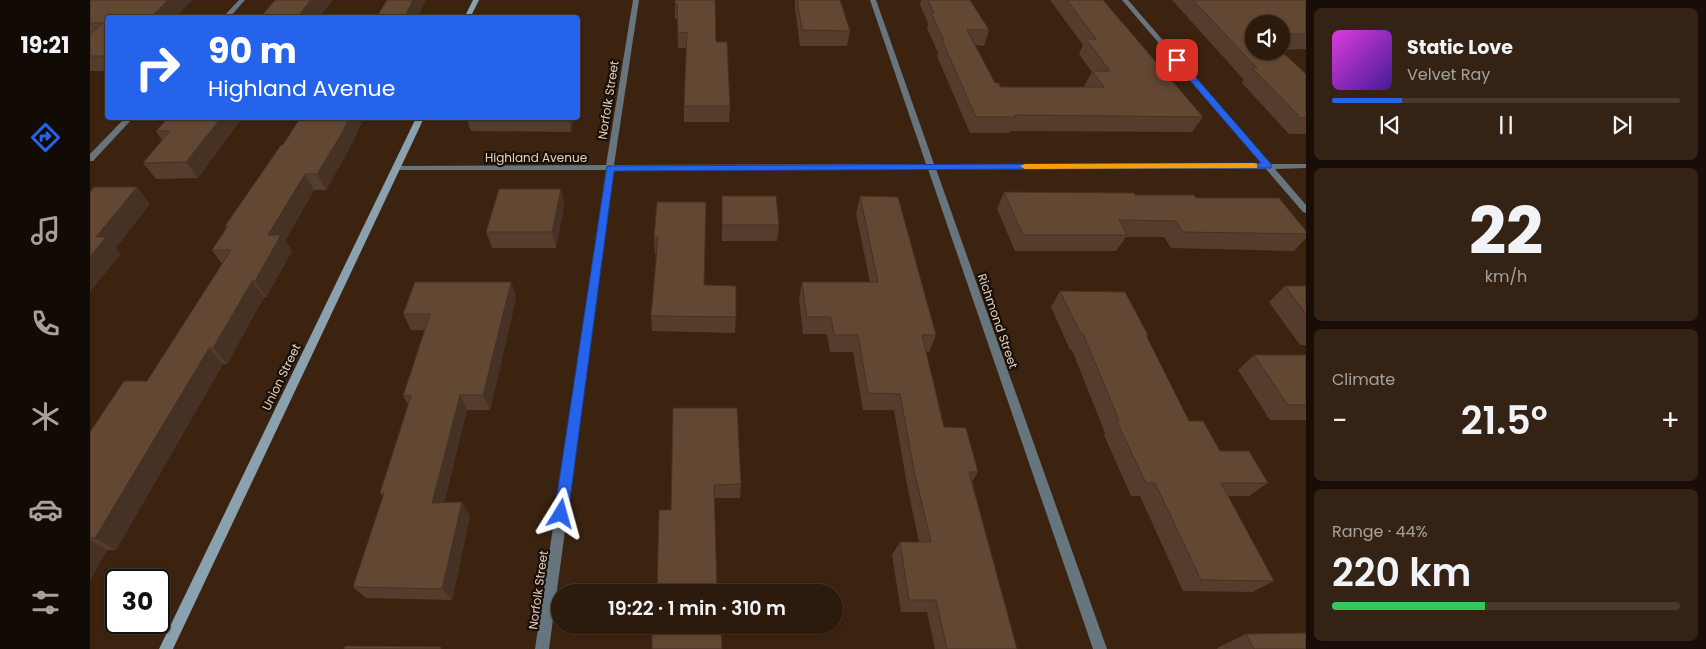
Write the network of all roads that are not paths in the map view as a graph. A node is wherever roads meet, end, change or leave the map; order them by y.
1 (242, 0) edge
2 (476, 0) edge
3 (636, 0) edge
4 (873, 0) edge
5 (1125, 0) edge
6 (228, 15) edge
7 (468, 15) edge
8 (127, 120) edge
9 (419, 120) edge
10 (90, 159) edge
11 (1268, 166) junction
12 (1306, 166) edge
13 (930, 167) junction
14 (396, 168) junction
15 (610, 168) junction
16 (1306, 210) edge
17 (166, 649) edge
18 (542, 649) edge
19 (1100, 649) edge

1 - 6 street
2 - 7 street
3 - 15 street, Norfolk Street
4 - 13 street, Richmond Street
5 - 11 street
8 - 10 street
9 - 14 street, Union Street
11 - 12 street, Highland Avenue
11 - 13 street, Highland Avenue
11 - 16 street
13 - 15 street, Highland Avenue
13 - 19 street, Richmond Street
14 - 15 street, Highland Avenue
14 - 17 street, Union Street
15 - 18 street, Norfolk Street

